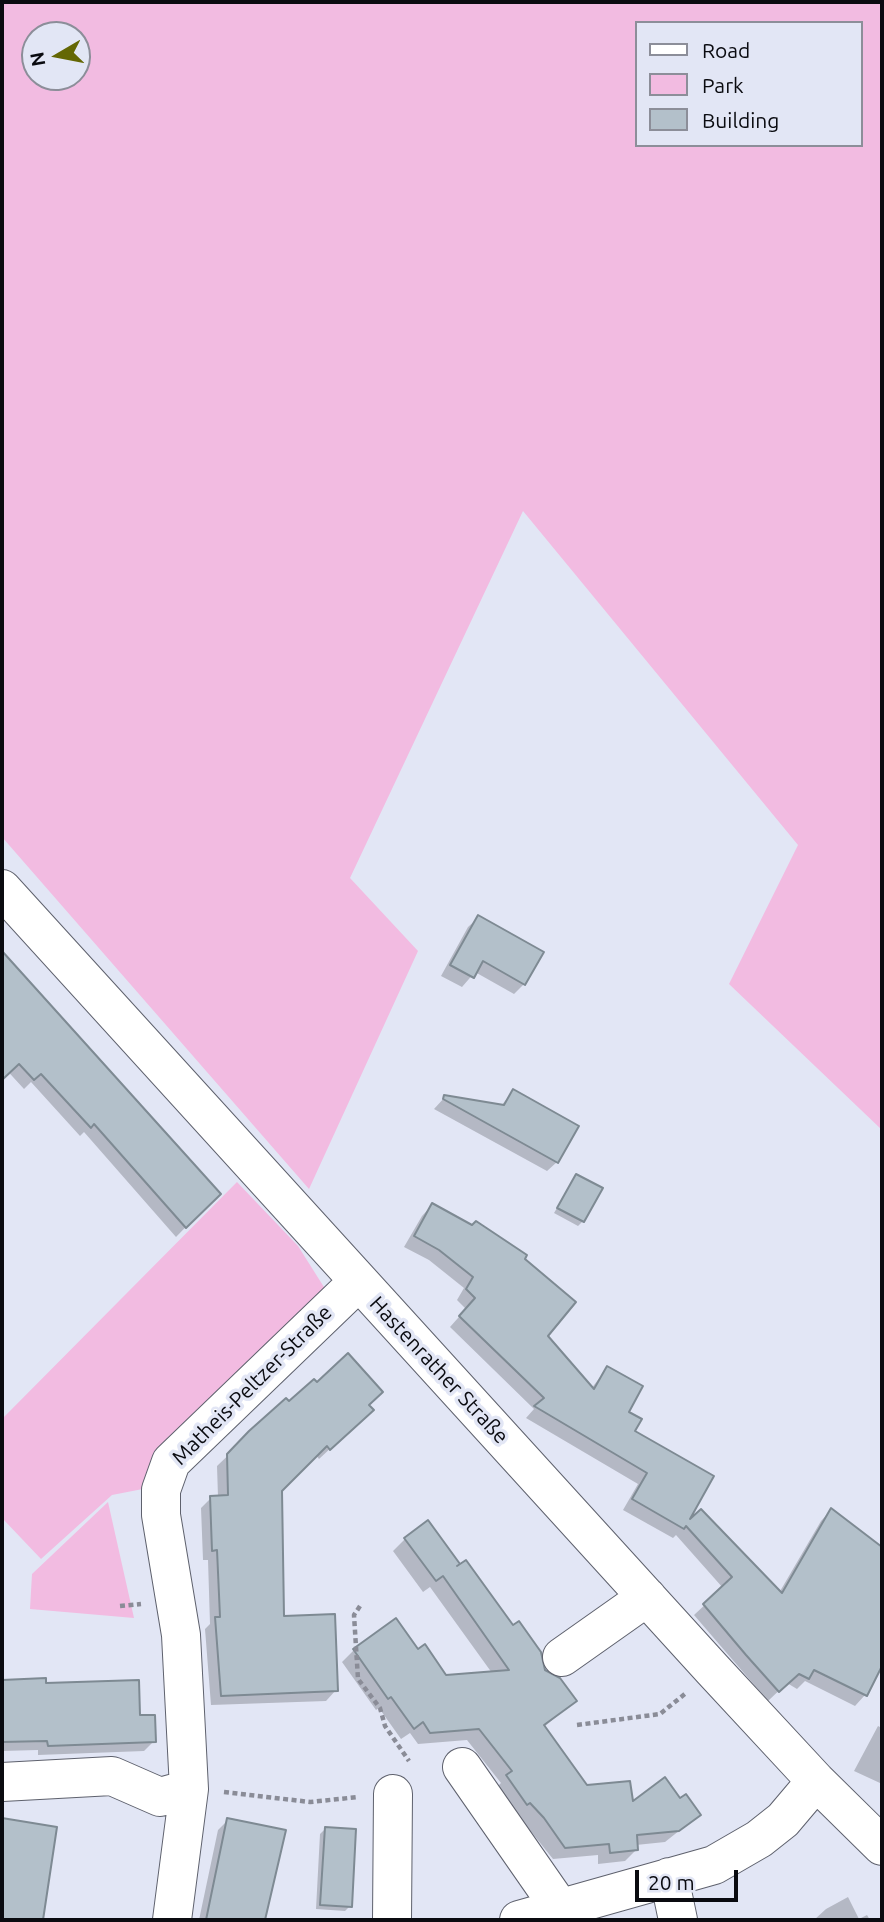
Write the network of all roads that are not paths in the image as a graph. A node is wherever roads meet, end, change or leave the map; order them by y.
1 (2, 889) edge
2 (358, 1282) junction
3 (647, 1597) junction
4 (562, 1657) dead end
5 (462, 1767) dead end
6 (816, 1781) junction
7 (2, 1782) edge
8 (189, 1789) junction
9 (393, 1794) road end
10 (882, 1846) edge
11 (669, 1877) junction
12 (559, 1908) junction
13 (173, 1920) edge
14 (392, 1920) edge
15 (519, 1920) edge
16 (678, 1920) edge

1 - 2 street, Hastenrather Straße
2 - 3 street, Hastenrather Straße
2 - 8 street, Matheis-Peltzer-Straße
3 - 4 street
3 - 6 street, Hastenrather Straße
5 - 12 street
6 - 10 street, Hastenrather Straße
6 - 11 street
7 - 8 street
8 - 13 street, Matheis-Peltzer-Straße
9 - 14 street
11 - 12 street
11 - 16 street
12 - 15 street

